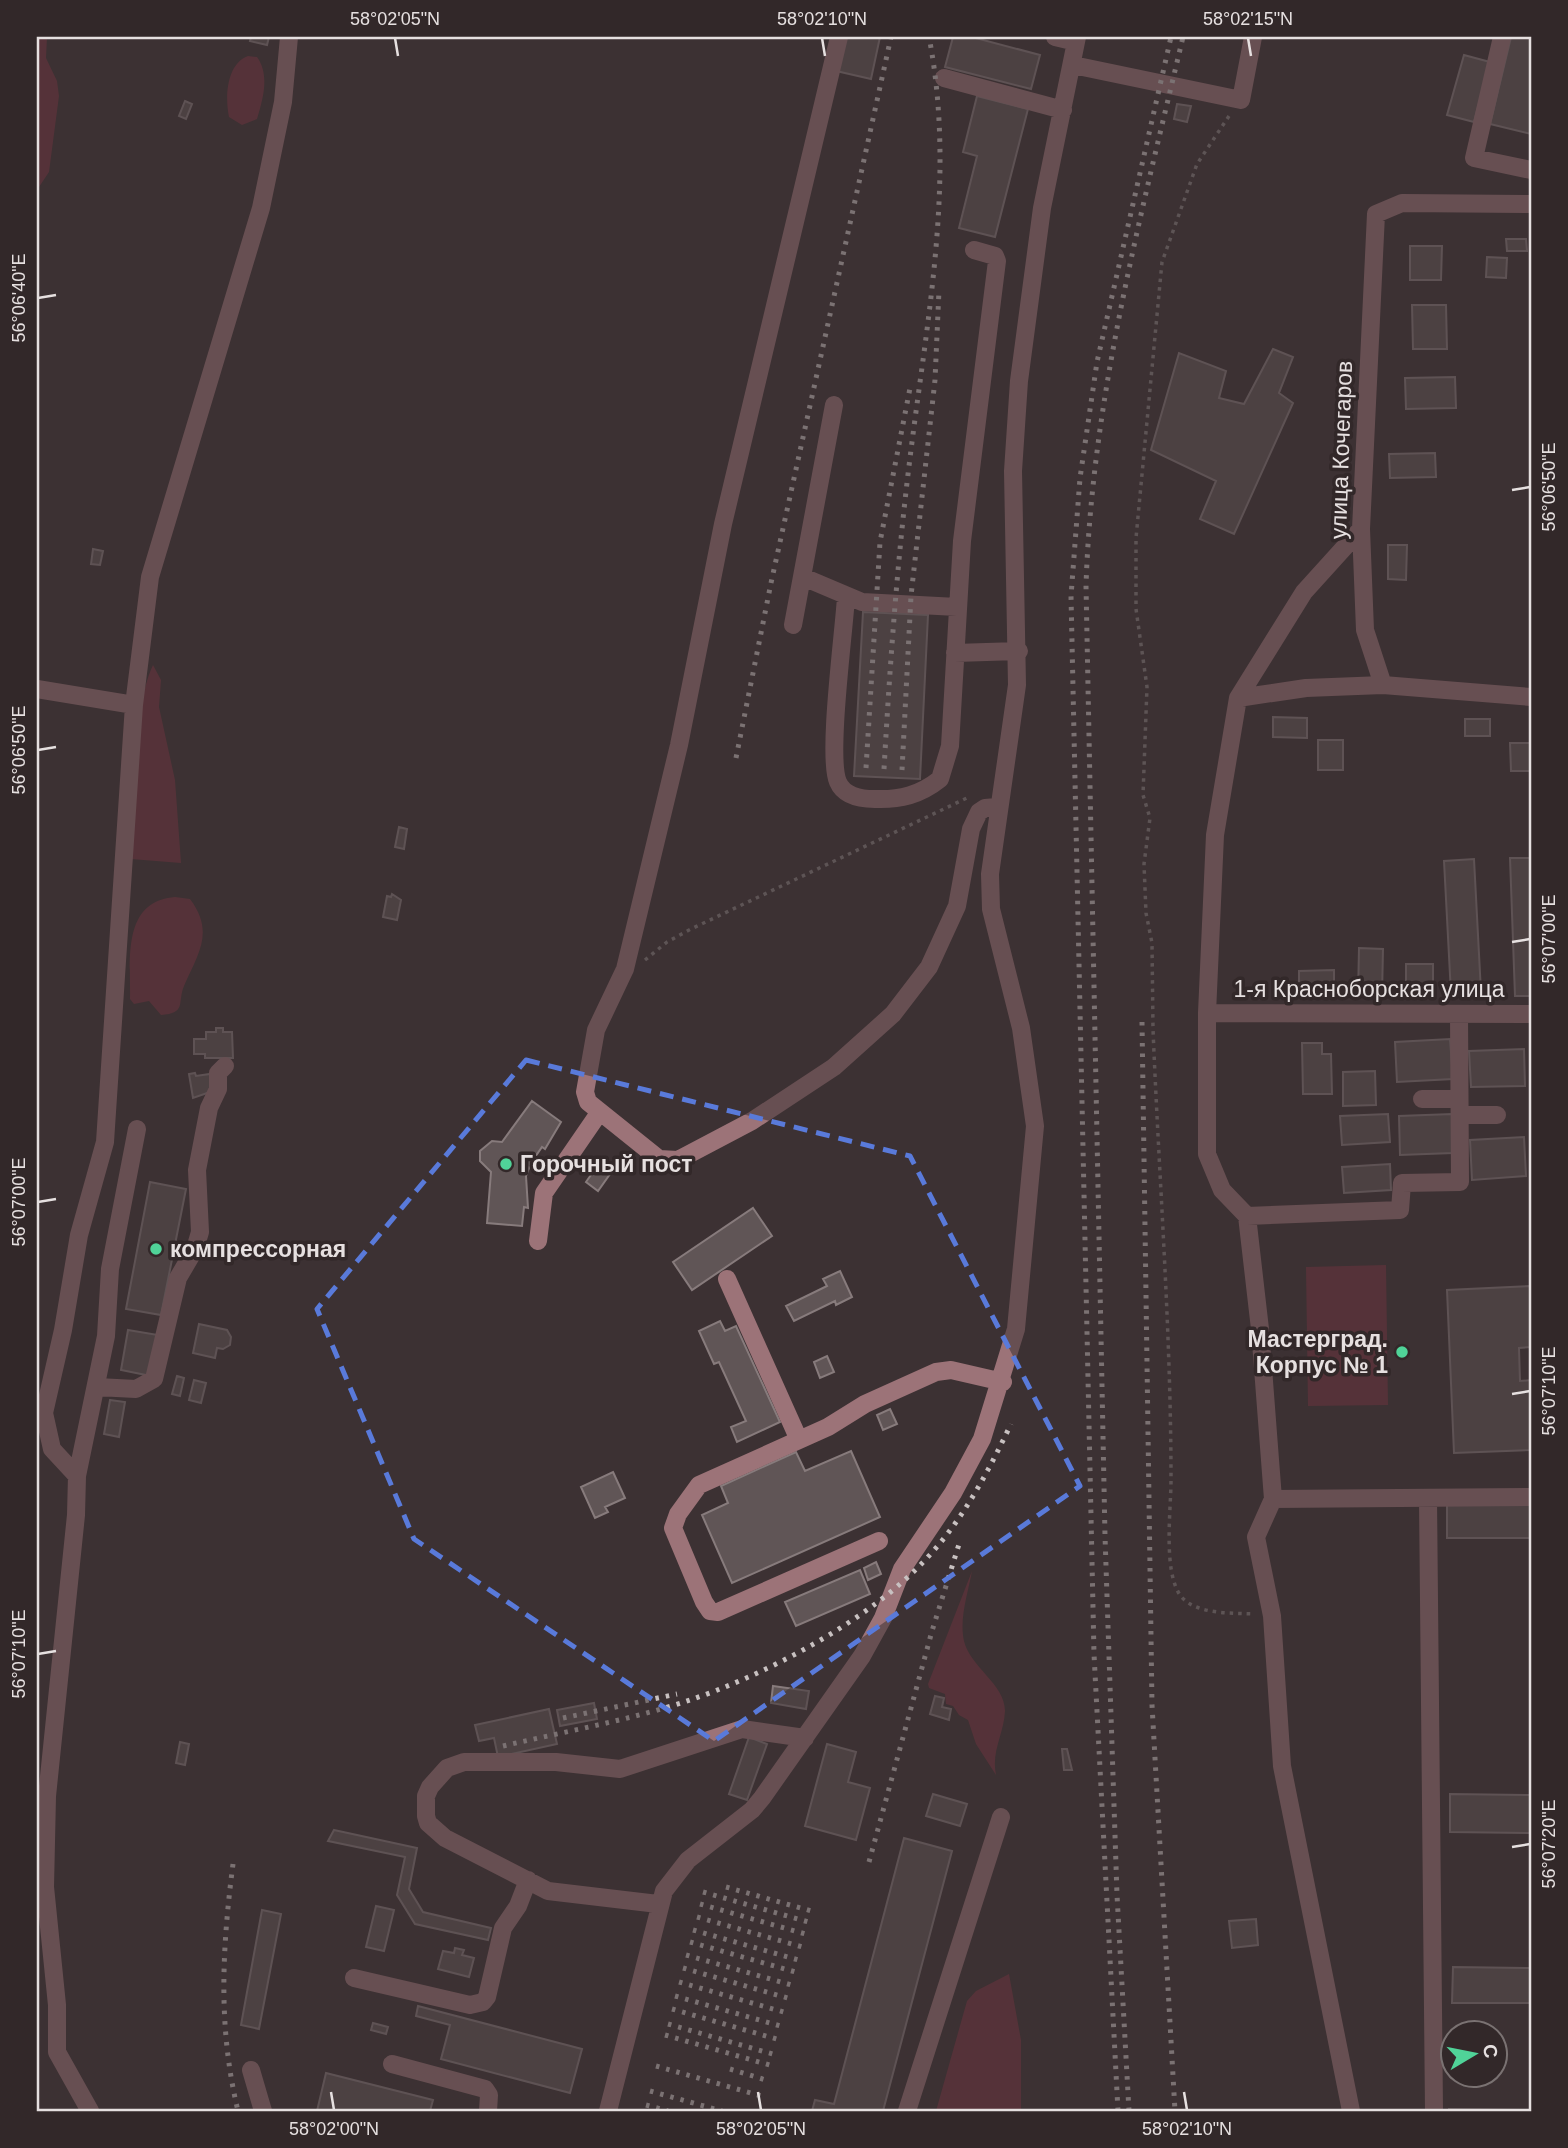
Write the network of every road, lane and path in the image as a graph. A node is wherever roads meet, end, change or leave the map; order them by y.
1 (289, 37) edge
2 (839, 37) edge
3 (1055, 37) edge
4 (1253, 37) edge
5 (1502, 37) edge
6 (1077, 40) edge
7 (1073, 65) junction
8 (944, 78) dead end
9 (1241, 100) junction
10 (1063, 110) junction
11 (1531, 170) edge
12 (1531, 204) edge
13 (974, 250) dead end
14 (834, 405) dead end
15 (1361, 529) junction
16 (803, 577) junction
17 (846, 597) junction
18 (957, 607) junction
19 (793, 625) dead end
20 (1019, 651) junction
21 (956, 653) junction
22 (1383, 685) junction
23 (37, 689) edge
24 (1531, 697) edge
25 (1238, 698) junction
26 (134, 705) junction
27 (1003, 781) junction
28 (997, 807) junction
29 (619, 986) junction
30 (1206, 1013) junction
31 (1459, 1014) junction
32 (1531, 1014) edge
33 (225, 1066) dead end
34 (1422, 1099) dead end
35 (1460, 1107) junction
36 (599, 1113) junction
37 (1497, 1115) dead end
38 (137, 1129) dead end
39 (1247, 1216) junction
40 (538, 1241) dead end
41 (727, 1279) dead end
42 (1003, 1382) junction
43 (97, 1387) junction
44 (799, 1440) junction
45 (77, 1476) junction
46 (1531, 1497) edge
47 (1428, 1498) junction
48 (1273, 1499) junction
49 (879, 1541) dead end
50 (1272, 1616) junction
51 (805, 1738) junction
52 (1001, 1817) dead end
53 (528, 1880) junction
54 (658, 1904) junction
55 (354, 1978) dead end
56 (393, 2064) dead end
57 (251, 2070) dead end
58 (90, 2111) edge
59 (263, 2111) edge
60 (488, 2111) edge
61 (608, 2111) edge
62 (908, 2111) edge
63 (1351, 2111) edge
64 (1434, 2111) edge

1 - 26 street
2 - 29 street
3 - 6 street
4 - 9 street
5 - 11 street
6 - 7 street
7 - 9 street
7 - 10 street
8 - 10 street
9 - 50 path
10 - 20 street
12 - 15 street, улица Кочегаров
13 - 18 street
14 - 16 street
15 - 22 street, улица Кочегаров
15 - 25 street
16 - 17 street
16 - 19 street
17 - 18 street
17 - 21 street
18 - 21 street
20 - 21 street
20 - 27 street
22 - 24 street
22 - 25 street
23 - 26 street
25 - 30 street
26 - 45 street
27 - 28 street
27 - 29 path
28 - 36 street
28 - 42 street
29 - 36 street
30 - 31 street, 1-я Красноборская улица
30 - 39 street
31 - 32 street, 1-я Красноборская улица
31 - 35 street
33 - 43 street
34 - 35 street
35 - 37 street
35 - 39 street
36 - 40 street
38 - 43 street
39 - 48 street
41 - 44 street
42 - 44 street
42 - 51 street
43 - 45 street
44 - 49 street
45 - 58 street
46 - 47 street
47 - 48 street
47 - 64 street
48 - 50 street
50 - 63 street
51 - 53 street
51 - 54 street
52 - 62 street
53 - 54 street
53 - 55 street
54 - 61 street
56 - 60 street
57 - 59 street

